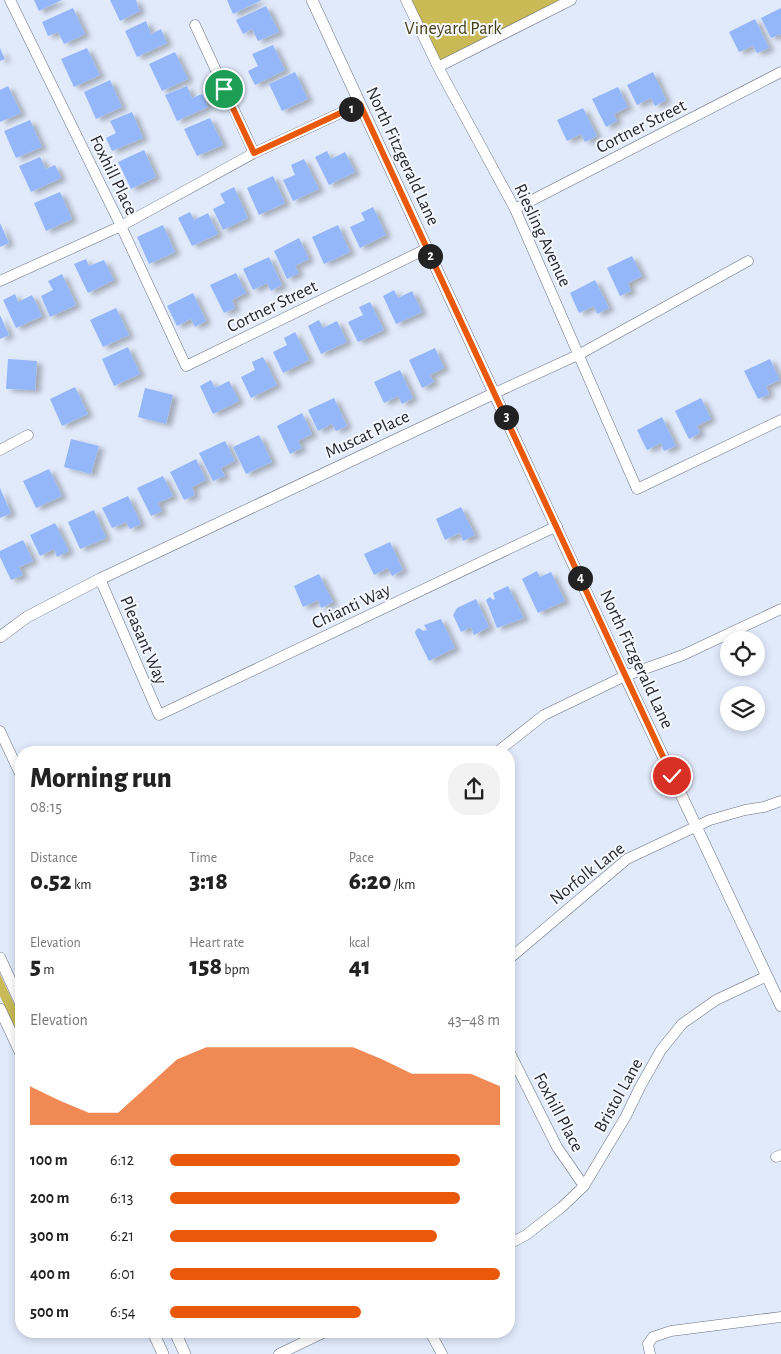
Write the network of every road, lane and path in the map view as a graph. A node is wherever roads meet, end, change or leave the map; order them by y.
1 (10, 0) edge
2 (312, 0) edge
3 (406, 0) edge
4 (571, 0) edge
5 (194, 25) dead end
6 (438, 67) junction
7 (781, 72) edge
8 (360, 104) junction
9 (254, 153) junction
10 (515, 209) junction
11 (121, 226) junction
12 (426, 249) junction
13 (748, 261) dead end
14 (0, 281) edge
15 (580, 354) junction
16 (186, 366) joint
17 (495, 394) junction
18 (781, 420) edge
19 (28, 435) dead end
20 (0, 450) edge
21 (556, 526) junction
22 (100, 579) junction
23 (781, 609) edge
24 (0, 637) edge
25 (625, 676) junction
26 (159, 715) joint
27 (0, 731) edge
28 (505, 746) edge
29 (15, 763) edge
30 (781, 801) edge
31 (696, 826) junction
32 (515, 954) edge
33 (0, 958) edge
34 (767, 976) junction
35 (15, 991) edge
36 (781, 1006) edge
37 (0, 1009) edge
38 (15, 1041) edge
39 (515, 1063) edge
40 (584, 1186) junction
41 (515, 1241) edge
42 (781, 1317) edge
43 (156, 1338) edge
44 (178, 1338) edge
45 (312, 1338) edge
46 (433, 1338) edge
47 (163, 1354) edge
48 (185, 1354) edge
49 (279, 1354) edge
50 (442, 1354) edge
51 (650, 1354) edge

1 - 11 street, Foxhill Place
2 - 8 street, North Fitzgerald Lane
3 - 6 street, Riesling Avenue
4 - 6 street
5 - 9 street
6 - 10 street, Riesling Avenue
7 - 10 street, Cortner Street
8 - 9 street
8 - 12 street, North Fitzgerald Lane
9 - 11 street
10 - 15 street, Riesling Avenue
11 - 14 street
11 - 16 street, Foxhill Place
12 - 16 street, Cortner Street
12 - 17 street, North Fitzgerald Lane
13 - 15 street, Muscat Place
15 - 17 street, Muscat Place
15 - 18 street, Riesling Avenue
17 - 21 street, North Fitzgerald Lane
17 - 22 street, Muscat Place
19 - 20 street
21 - 25 street, North Fitzgerald Lane
21 - 26 street, Chianti Way
22 - 24 street, Muscat Place
22 - 26 street, Pleasant Way
23 - 25 street
25 - 28 street
25 - 31 street, North Fitzgerald Lane
27 - 29 street
30 - 31 street, Norfolk Lane
31 - 32 street, Norfolk Lane
31 - 34 street, North Fitzgerald Lane
33 - 35 street
34 - 36 street, North Fitzgerald Lane
34 - 40 street, Bristol Lane
37 - 38 street
39 - 40 street, Foxhill Place
40 - 41 street, Bristol Lane
42 - 51 street
43 - 47 street
44 - 48 street
45 - 49 street
46 - 50 street

